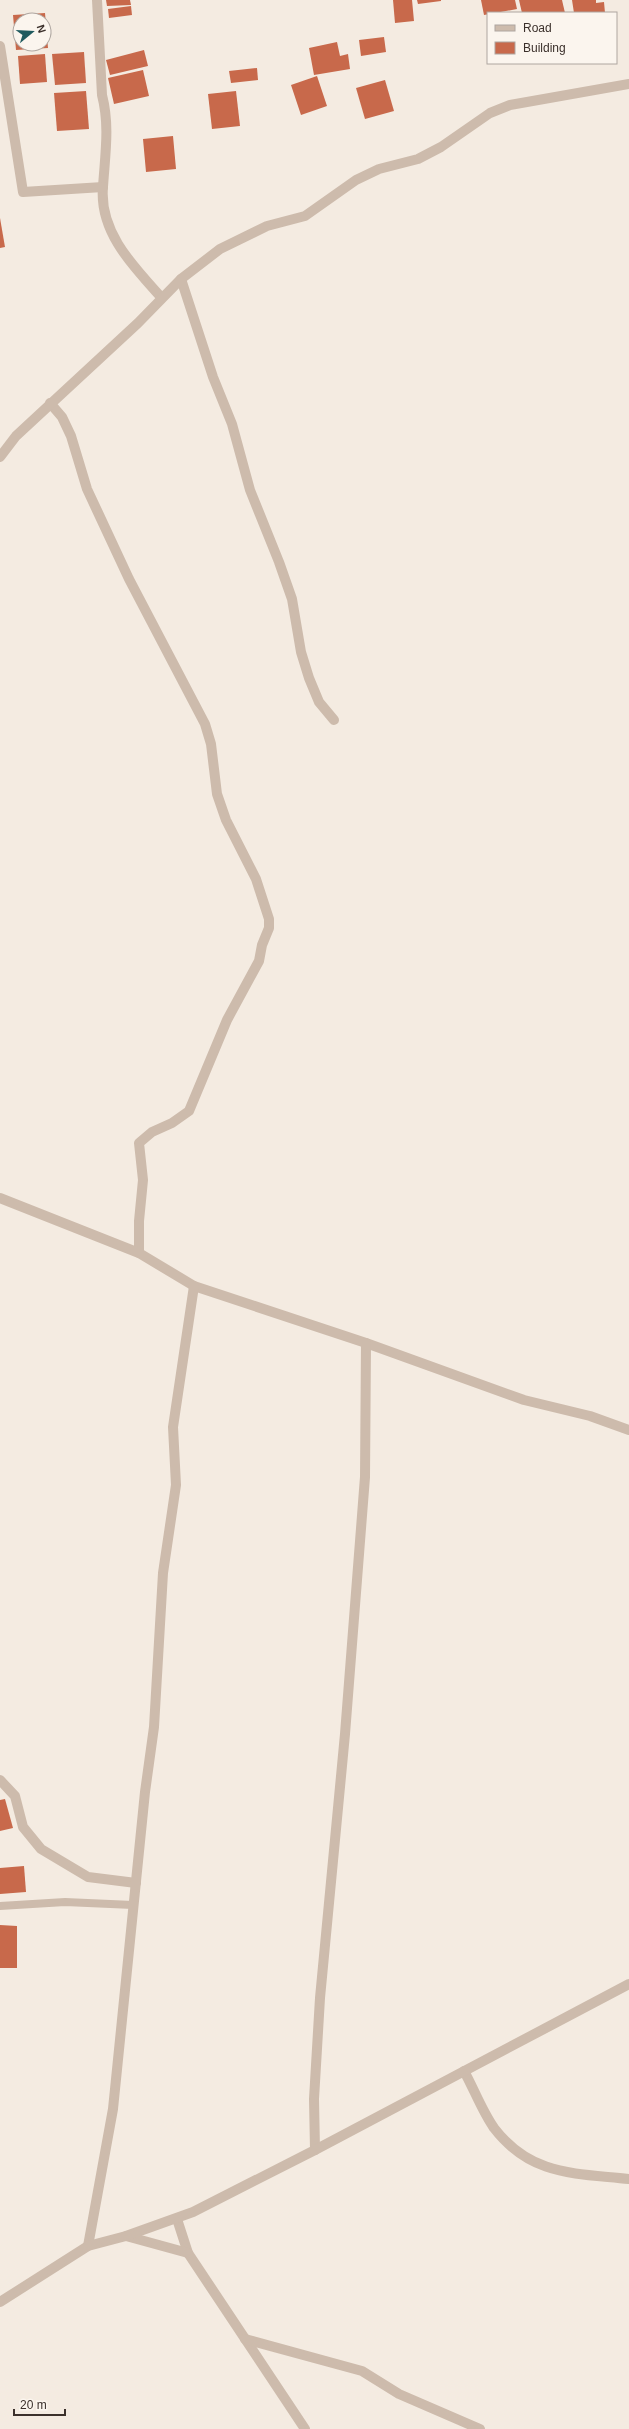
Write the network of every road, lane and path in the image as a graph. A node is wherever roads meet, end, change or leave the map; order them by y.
1 (97, 0) edge
2 (0, 46) edge
3 (629, 84) edge
4 (103, 187) junction
5 (181, 279) junction
6 (161, 297) junction
7 (50, 403) junction
8 (0, 457) edge
9 (334, 720) dead end
10 (0, 1198) edge
11 (139, 1253) junction
12 (194, 1286) junction
13 (366, 1343) junction
14 (629, 1430) edge
15 (0, 1780) edge
16 (136, 1883) junction
17 (133, 1905) junction
18 (0, 1906) edge
19 (629, 1984) edge
20 (464, 2071) junction
21 (315, 2150) junction
22 (629, 2179) edge
23 (177, 2219) junction
24 (126, 2236) junction
25 (88, 2246) junction
26 (188, 2253) junction
27 (0, 2302) edge
28 (246, 2339) junction
29 (305, 2429) edge
30 (480, 2429) edge

1 - 4 street
2 - 4 street
3 - 5 street
4 - 6 street
5 - 6 street
5 - 9 street
6 - 7 street
7 - 8 street
7 - 11 street
10 - 11 street
11 - 12 street
12 - 13 street
12 - 16 street
13 - 14 street
13 - 21 street
15 - 16 street
16 - 17 street
17 - 18 lane
17 - 25 street
19 - 20 street
20 - 21 street
20 - 22 street
21 - 23 street
23 - 24 street
23 - 26 street
24 - 25 street
24 - 26 street
25 - 27 street
26 - 28 street
28 - 29 street
28 - 30 street

